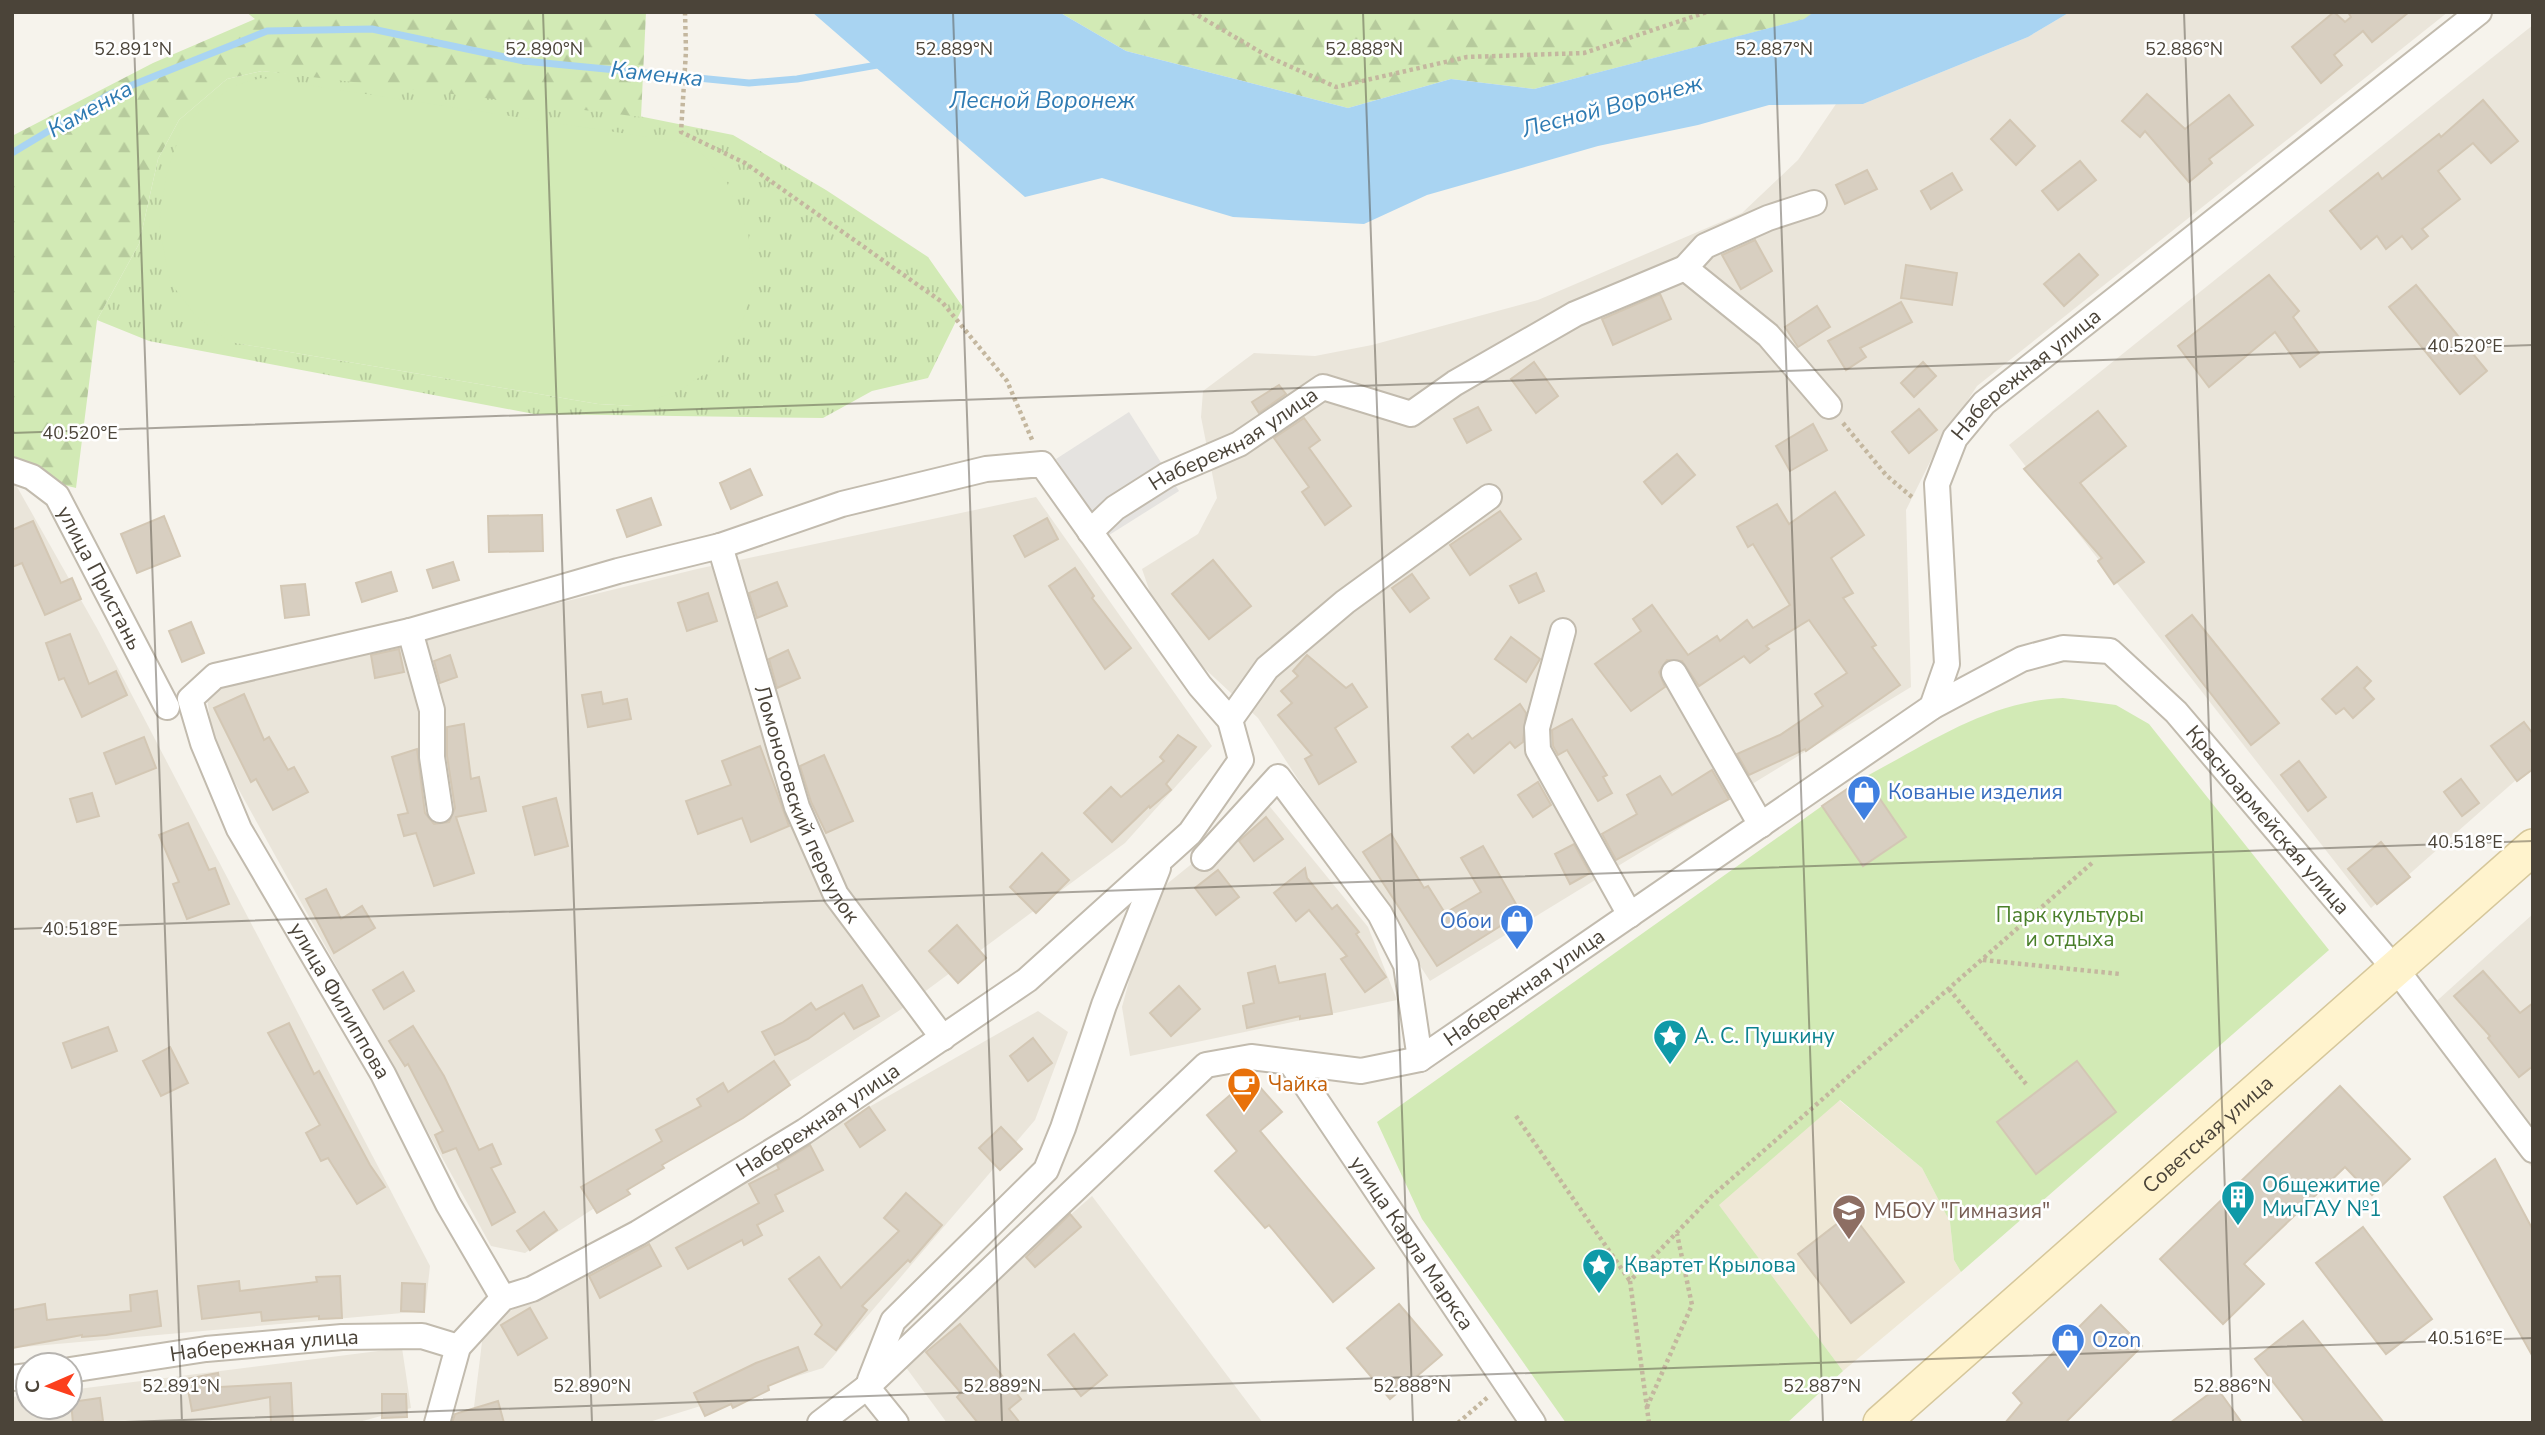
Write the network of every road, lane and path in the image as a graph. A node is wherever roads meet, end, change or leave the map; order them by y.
1 (685, 12) edge
2 (1192, 12) edge
3 (1707, 12) edge
4 (2479, 12) edge
5 (1814, 203) dead end
6 (1685, 268) junction
7 (1829, 406) joint
8 (1042, 464) junction
9 (12, 470) edge
10 (1489, 497) dead end
11 (1939, 520) junction
12 (1090, 532) junction
13 (720, 546) junction
14 (1563, 631) dead end
15 (410, 632) junction
16 (1674, 673) dead end
17 (178, 703) junction
18 (1932, 707) junction
19 (1230, 720) junction
20 (440, 810) dead end
21 (1761, 825) junction
22 (2533, 847) edge
23 (1204, 858) dead end
24 (1160, 862) junction
25 (2092, 863) dead end
26 (1630, 915) junction
27 (1982, 959) junction
28 (2392, 968) junction
29 (2120, 974) dead end
30 (1949, 989) junction
31 (943, 1038) junction
32 (1420, 1059) junction
33 (1291, 1063) junction
34 (2026, 1084) dead end
35 (1516, 1116) dead end
36 (2533, 1150) edge
37 (1676, 1233) junction
38 (1630, 1281) junction
39 (503, 1298) junction
40 (458, 1347) junction
41 (84, 1368) edge
42 (1505, 1383) junction
43 (867, 1387) junction
44 (1647, 1408) junction
45 (437, 1423) edge
46 (820, 1423) edge
47 (896, 1423) edge
48 (1458, 1423) edge
49 (1533, 1423) edge
50 (1649, 1423) edge
51 (1881, 1423) edge

1 - 8 path
2 - 3 path
4 - 11 street, Набережная улица
5 - 6 street, Набережная улица
6 - 7 street
6 - 12 street, Набережная улица
7 - 11 path
8 - 12 street, Набережная улица
8 - 13 street
9 - 17 street, улица Пристань
10 - 19 street
11 - 18 street, Набережная улица
12 - 19 street, Набережная улица
13 - 15 street
13 - 31 street, Ломоносовский переулок
14 - 26 street
15 - 17 street
15 - 20 street
16 - 21 street
17 - 39 street, улица Филиппова
18 - 21 street, Набережная улица
18 - 28 street, Красноармейская улица
19 - 24 street, Набережная улица
21 - 26 street, Набережная улица
22 - 28 main road, Советская улица
23 - 32 street, Набережная улица
24 - 31 street, Набережная улица
24 - 43 street, Набережная улица
25 - 27 path
26 - 32 street, Набережная улица
27 - 29 path
27 - 30 path
28 - 36 street, Красноармейская улица
28 - 51 main road, Советская улица
30 - 34 path
30 - 37 path
31 - 39 street, Набережная улица
32 - 33 street, Набережная улица
33 - 42 street, улица Карла Маркса
33 - 43 street, Набережная улица
35 - 38 path
37 - 38 path
37 - 44 path
38 - 44 path
39 - 40 street, Набережная улица
40 - 41 street, Набережная улица
40 - 45 street, Набережная улица
42 - 48 path
42 - 49 street, улица Карла Маркса
43 - 46 street, Набережная улица
43 - 47 street
44 - 50 path

